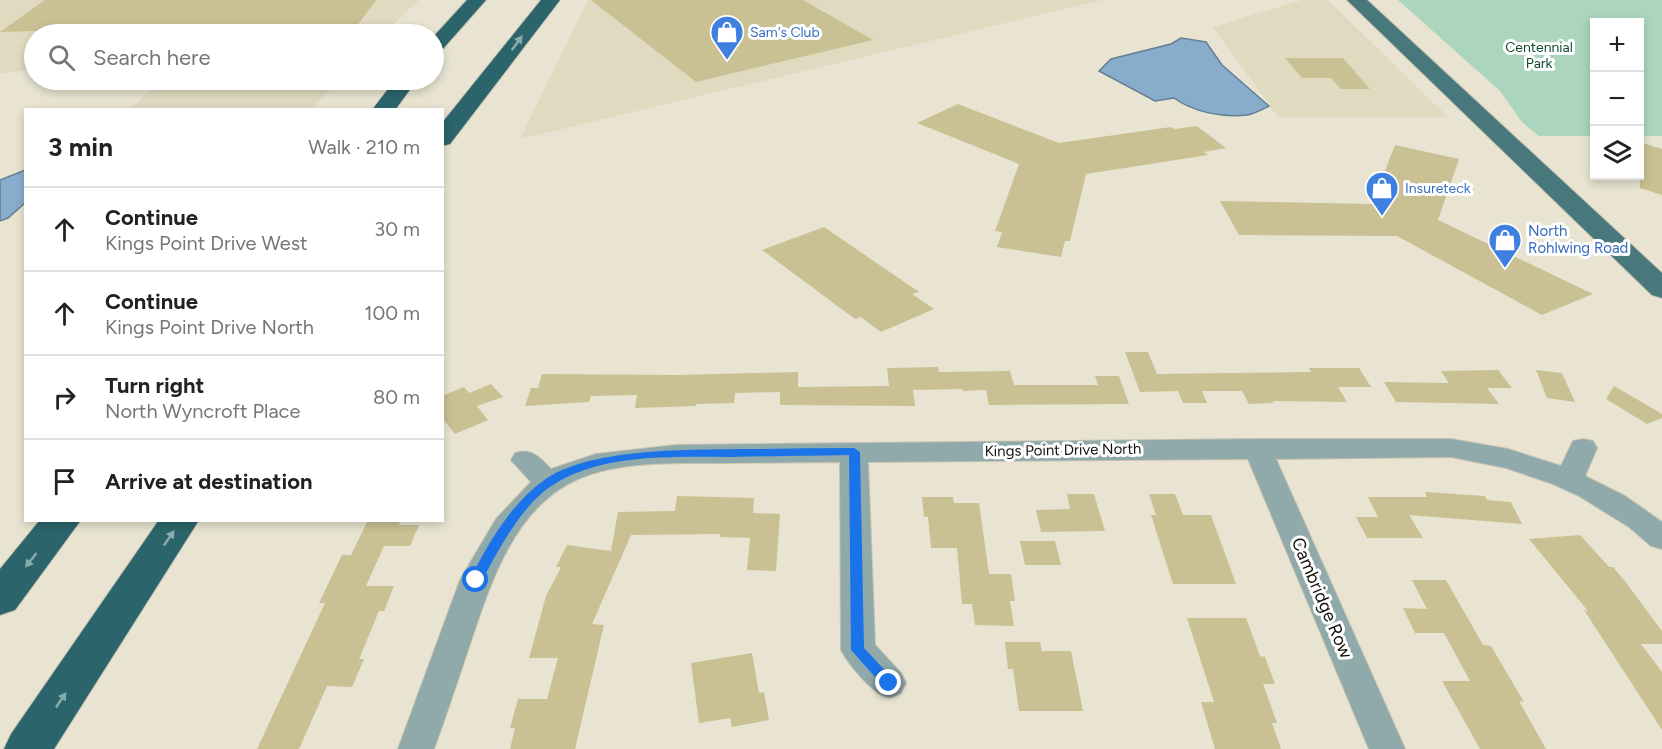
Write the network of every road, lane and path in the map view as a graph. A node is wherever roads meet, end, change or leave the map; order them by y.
1 (477, 0) edge
2 (531, 0) edge
3 (550, 0) edge
4 (1356, 0) edge
5 (444, 36) edge
6 (398, 90) edge
7 (385, 108) edge
8 (444, 126) edge
9 (444, 136) edge
10 (1662, 289) edge
11 (1257, 448) junction
12 (1583, 448) dead end
13 (854, 452) junction
14 (525, 460) dead end
15 (1570, 478) junction
16 (536, 493) junction
17 (60, 522) edge
18 (179, 522) edge
19 (1662, 538) edge
20 (0, 599) edge
21 (889, 683) dead end
22 (28, 749) edge
23 (416, 749) edge
24 (1387, 749) edge

1 - 5 highway
2 - 8 highway
9 -> 3 highway
4 - 10 main road
6 - 7 highway
11 - 13 street, Kings Point Drive North
11 - 15 street, Kings Point Drive North
11 - 24 street, Cambridge Row
12 - 15 street
13 - 16 street, Kings Point Drive North
13 - 21 street
14 - 16 street
15 - 19 street, Kings Point Drive North
16 - 23 street
17 -> 20 highway
22 -> 18 highway

